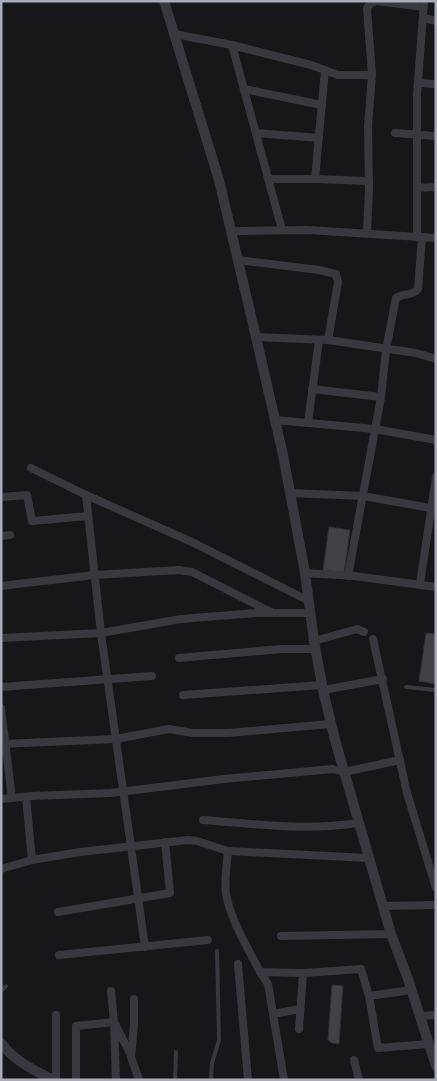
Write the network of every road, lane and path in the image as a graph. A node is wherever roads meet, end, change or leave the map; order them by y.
1 (164, 1) edge
2 (424, 4) edge
3 (423, 18) junction
4 (436, 21) edge
5 (174, 34) junction
6 (232, 45) junction
7 (325, 70) junction
8 (372, 76) junction
9 (418, 83) junction
10 (436, 84) edge
11 (244, 89) junction
12 (322, 105) junction
13 (256, 133) junction
14 (395, 134) dead end
15 (417, 135) junction
16 (436, 136) edge
17 (319, 138) junction
18 (269, 179) junction
19 (315, 179) junction
20 (369, 181) junction
21 (436, 187) edge
22 (417, 188) junction
23 (282, 230) junction
24 (232, 231) junction
25 (367, 233) junction
26 (420, 237) junction
27 (436, 238) edge
28 (238, 260) junction
29 (256, 337) junction
30 (319, 340) junction
31 (328, 340) junction
32 (386, 350) junction
33 (436, 359) edge
34 (312, 389) junction
35 (381, 397) junction
36 (275, 420) junction
37 (308, 422) junction
38 (375, 429) junction
39 (436, 440) edge
40 (31, 468) dead end
41 (436, 477) edge
42 (290, 493) junction
43 (86, 495) junction
44 (362, 496) junction
45 (1, 497) edge
46 (433, 509) edge
47 (88, 516) junction
48 (10, 535) dead end
49 (1, 536) edge
50 (305, 573) junction
51 (94, 575) junction
52 (348, 576) junction
53 (420, 584) junction
54 (1, 586) edge
55 (436, 587) edge
56 (309, 601) junction
57 (272, 613) junction
58 (311, 613) junction
59 (364, 632) dead end
60 (101, 633) junction
61 (1, 638) edge
62 (374, 639) dead end
63 (314, 645) junction
64 (179, 658) dead end
65 (152, 676) dead end
66 (107, 679) junction
67 (383, 679) junction
68 (1, 687) edge
69 (406, 687) dead end
70 (322, 688) junction
71 (436, 690) edge
72 (183, 695) dead end
73 (1, 708) edge
74 (330, 724) junction
75 (116, 739) junction
76 (3, 744) edge
77 (400, 760) junction
78 (344, 772) junction
79 (123, 792) junction
80 (26, 797) junction
81 (12, 798) junction
82 (1, 799) edge
83 (203, 820) dead end
84 (358, 824) junction
85 (165, 842) junction
86 (131, 847) junction
87 (228, 850) junction
88 (368, 858) junction
89 (32, 860) junction
90 (1, 869) edge
91 (436, 888) edge
92 (138, 897) junction
93 (436, 905) edge
94 (383, 906) junction
95 (58, 912) dead end
96 (391, 934) junction
97 (281, 936) dead end
98 (208, 940) dead end
99 (145, 947) junction
100 (217, 952) dead end
101 (59, 955) dead end
102 (238, 964) dead end
103 (260, 972) junction
104 (303, 973) junction
105 (6, 986) dead end
106 (411, 990) junction
107 (1, 991) edge
108 (111, 991) dead end
109 (369, 996) junction
110 (134, 999) dead end
111 (300, 1009) junction
112 (273, 1014) junction
113 (56, 1015) dead end
114 (436, 1015) edge
115 (420, 1016) junction
116 (114, 1022) junction
117 (299, 1029) dead end
118 (1, 1043) edge
119 (428, 1044) junction
120 (176, 1052) dead end
121 (132, 1057) junction
122 (354, 1060) dead end
123 (436, 1066) edge
124 (55, 1080) edge
125 (76, 1080) edge
126 (116, 1080) edge
127 (139, 1080) edge
128 (175, 1080) edge
129 (212, 1080) edge
130 (248, 1080) edge
131 (284, 1080) edge
132 (359, 1080) edge

1 - 5 street
2 - 3 street
2 - 8 street
3 - 4 street
3 - 9 street
5 - 6 street
5 - 24 street
6 - 7 street
6 - 11 street
7 - 8 street
7 - 12 street
8 - 20 street
9 - 10 street
9 - 15 street
11 - 12 street
11 - 13 street
12 - 17 street
13 - 17 street
13 - 18 street
14 - 15 street
15 - 16 street
15 - 22 street
17 - 19 street
18 - 19 street
18 - 23 street
19 - 20 street
20 - 25 street
21 - 22 street
22 - 26 street
23 - 24 street
23 - 25 street
24 - 28 street
25 - 26 street
26 - 27 street
26 - 32 street
28 - 29 street
28 - 31 street
29 - 30 street
29 - 36 street
30 - 31 street
30 - 34 street
31 - 32 street
32 - 33 street
32 - 35 street
34 - 35 street
34 - 37 street
35 - 38 street
36 - 37 street
36 - 42 street
37 - 38 street
38 - 39 street
38 - 44 street
40 - 43 street
41 - 46 street
42 - 44 street
42 - 50 street
43 - 47 street
43 - 56 street
44 - 46 street
44 - 52 street
45 - 47 street
46 - 53 street
47 - 51 street
48 - 49 street
50 - 52 street
50 - 56 street
51 - 54 street
51 - 57 street
51 - 60 street
52 - 53 street
53 - 55 street
56 - 58 street
57 - 58 street
57 - 60 street
58 - 63 street
59 - 63 street
60 - 61 street
60 - 66 street
62 - 67 street
63 - 64 street
63 - 70 street
65 - 66 street
66 - 68 street
66 - 75 street
67 - 70 street
67 - 77 street
69 - 71 lane
70 - 72 street
70 - 74 street
73 - 76 street
74 - 75 street
74 - 78 street
75 - 76 street
75 - 79 street
76 - 81 street
77 - 78 street
77 - 91 street
78 - 79 street
78 - 84 street
79 - 80 street
79 - 86 street
80 - 81 street
80 - 89 street
81 - 82 street
83 - 84 street
84 - 88 street
85 - 86 street
85 - 87 street
85 - 92 street
86 - 89 street
86 - 92 street
87 - 88 street
87 - 103 street
88 - 94 street
89 - 90 street
92 - 95 street
92 - 99 street
93 - 94 street
94 - 96 street
96 - 97 street
96 - 106 street
98 - 99 street
99 - 101 street
100 - 129 lane
102 - 130 street
103 - 104 street
103 - 112 street
104 - 109 street
104 - 111 street
105 - 107 lane
106 - 109 street
106 - 115 street
108 - 116 street
109 - 119 street
110 - 121 street
111 - 112 street
111 - 117 street
112 - 131 street
113 - 124 street
114 - 115 street
115 - 119 street
116 - 121 street
116 - 125 street
116 - 126 street
118 - 124 street
119 - 123 street
120 - 128 lane
121 - 127 street
122 - 132 street

